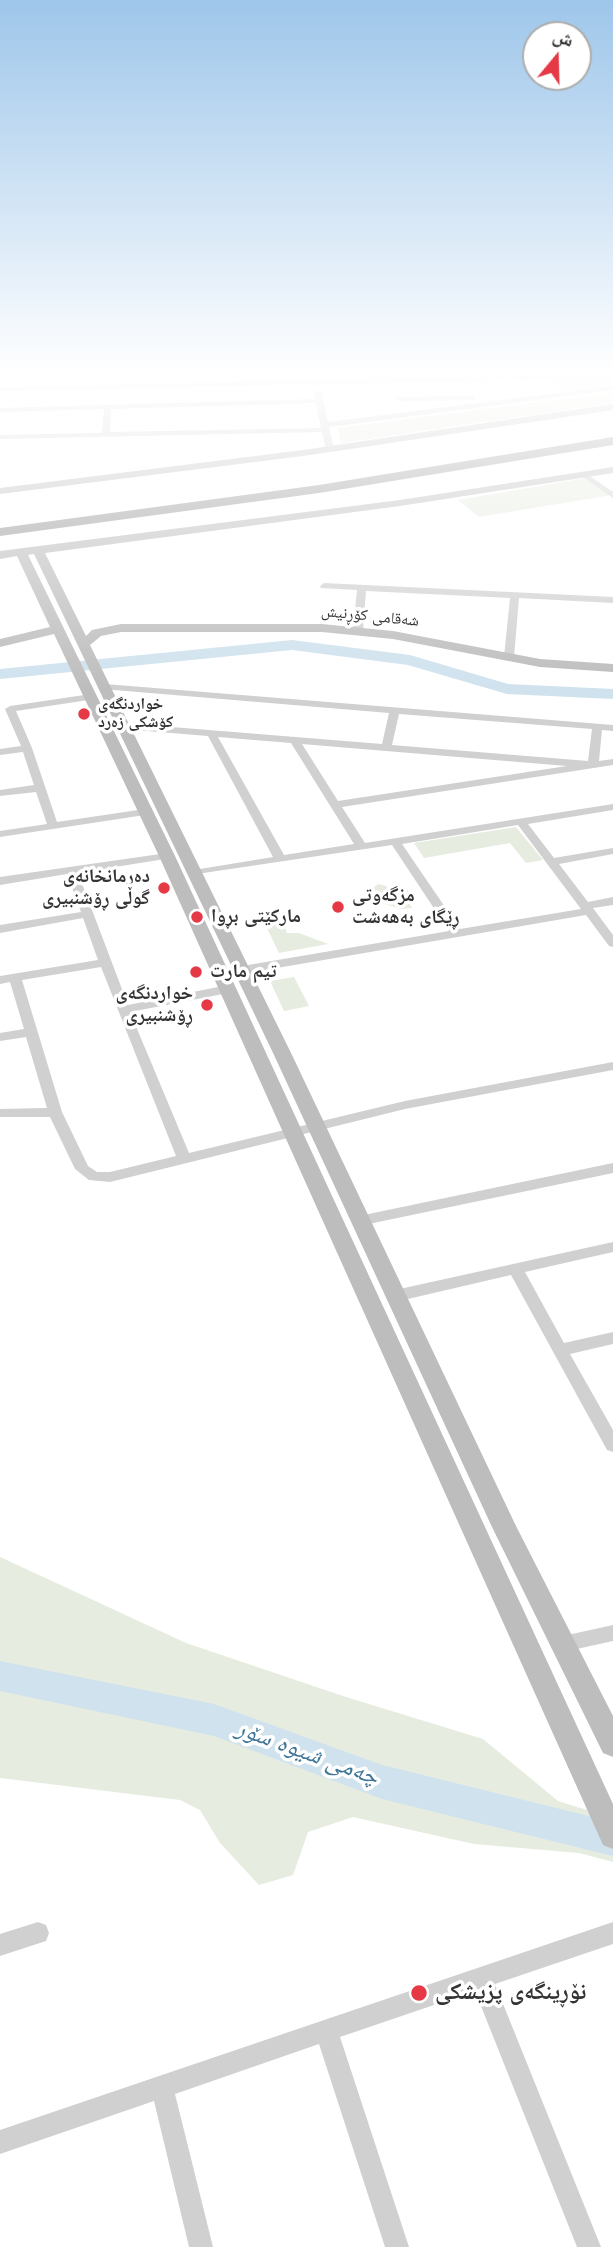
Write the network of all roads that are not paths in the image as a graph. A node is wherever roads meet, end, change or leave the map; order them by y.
1 (88, 480) edge
2 (303, 480) edge
3 (375, 480) edge
4 (547, 480) edge
5 (592, 480) edge
6 (0, 491) edge
7 (613, 496) edge
8 (0, 521) edge
9 (0, 532) edge
10 (38, 551) junction
11 (21, 553) junction
12 (0, 555) edge
13 (324, 586) dead end
14 (362, 588) junction
15 (515, 595) junction
16 (613, 600) edge
17 (75, 625) junction
18 (121, 628) junction
19 (58, 629) junction
20 (358, 631) junction
21 (0, 643) edge
22 (84, 643) junction
23 (509, 657) junction
24 (613, 668) edge
25 (92, 684) junction
26 (395, 710) junction
27 (122, 726) junction
28 (597, 727) junction
29 (613, 728) edge
30 (211, 733) junction
31 (294, 740) junction
32 (26, 748) junction
33 (386, 748) junction
34 (0, 752) edge
35 (613, 762) edge
36 (593, 765) junction
37 (39, 788) junction
38 (0, 793) edge
39 (334, 805) junction
40 (613, 807) edge
41 (145, 812) junction
42 (520, 821) junction
43 (53, 826) junction
44 (0, 834) edge
45 (395, 841) junction
46 (360, 846) junction
47 (613, 851) edge
48 (167, 856) junction
49 (280, 859) junction
50 (551, 862) junction
51 (72, 871) junction
52 (194, 873) junction
53 (0, 881) edge
54 (613, 901) edge
55 (587, 909) junction
56 (88, 914) junction
57 (0, 929) edge
58 (457, 934) junction
59 (613, 943) edge
60 (106, 962) junction
61 (242, 970) junction
62 (15, 978) junction
63 (0, 980) edge
64 (228, 989) junction
65 (123, 1010) junction
66 (31, 1032) junction
67 (0, 1037) edge
68 (613, 1066) edge
69 (55, 1112) junction
70 (0, 1113) edge
71 (316, 1126) junction
72 (292, 1131) junction
73 (184, 1159) junction
74 (613, 1168) edge
75 (359, 1221) junction
76 (613, 1247) edge
77 (515, 1269) junction
78 (395, 1296) junction
79 (613, 1338) edge
80 (560, 1350) junction
81 (613, 1444) edge
82 (613, 1633) edge
83 (563, 1644) junction
84 (613, 1744) edge
85 (613, 1835) edge
86 (38, 1933) dead end
87 (613, 1933) edge
88 (0, 1945) edge
89 (481, 1978) junction
90 (326, 2031) junction
91 (162, 2087) junction
92 (0, 2143) edge
93 (201, 2247) edge
94 (397, 2247) edge
95 (589, 2247) edge

1 - 6 main road
2 - 8 highway
3 - 9 highway
4 - 10 main road
5 - 7 street
10 - 11 main road
10 - 17 main road
11 - 12 main road
11 - 19 main road
13 - 14 street
14 - 15 street
14 - 20 street
15 - 16 street
15 - 23 street
17 - 18 main road, شەقامی کۆڕنیش
17 - 22 main road
18 - 20 main road, شەقامی کۆڕنیش
18 - 22 main road, شەقامی کۆڕنیش
19 - 21 main road
19 - 25 main road
20 - 23 main road, شەقامی کۆڕنیش
22 - 25 main road
23 - 24 main road, شەقامی کۆڕنیش
25 - 26 street
25 - 27 main road
25 - 32 street
25 - 41 main road
26 - 28 street
26 - 33 street
27 - 30 street
27 - 52 main road
28 - 29 street
28 - 36 street
30 - 31 street
30 - 49 street
31 - 33 street
31 - 39 street
32 - 34 street
32 - 37 street
33 - 36 street
35 - 36 street
36 - 39 street
37 - 38 street
37 - 43 street
39 - 46 street
40 - 42 street
41 - 43 street
41 - 48 main road
42 - 45 street
42 - 50 street
43 - 44 street
45 - 46 street
45 - 58 street
46 - 49 street
47 - 50 street
48 - 51 street
48 - 64 main road
49 - 52 street
50 - 55 street
51 - 53 street
51 - 56 street
52 - 61 main road
54 - 55 street
55 - 58 street
55 - 59 street
56 - 57 street
56 - 60 street
58 - 61 street
60 - 62 street
60 - 65 street
61 - 71 main road
62 - 63 street
62 - 66 street
64 - 65 street
64 - 72 main road
65 - 73 street
66 - 67 street
66 - 69 street
68 - 71 street
69 - 70 street
69 - 73 street
71 - 72 street
71 - 75 main road
72 - 73 street
72 - 85 main road
74 - 75 street
75 - 78 main road
76 - 77 street
77 - 78 street
77 - 80 street
78 - 83 main road
79 - 80 street
80 - 81 street
82 - 83 street
83 - 84 main road
86 - 88 street
87 - 89 street
89 - 90 street
89 - 95 street
90 - 91 street
90 - 94 street
91 - 92 street
91 - 93 street

